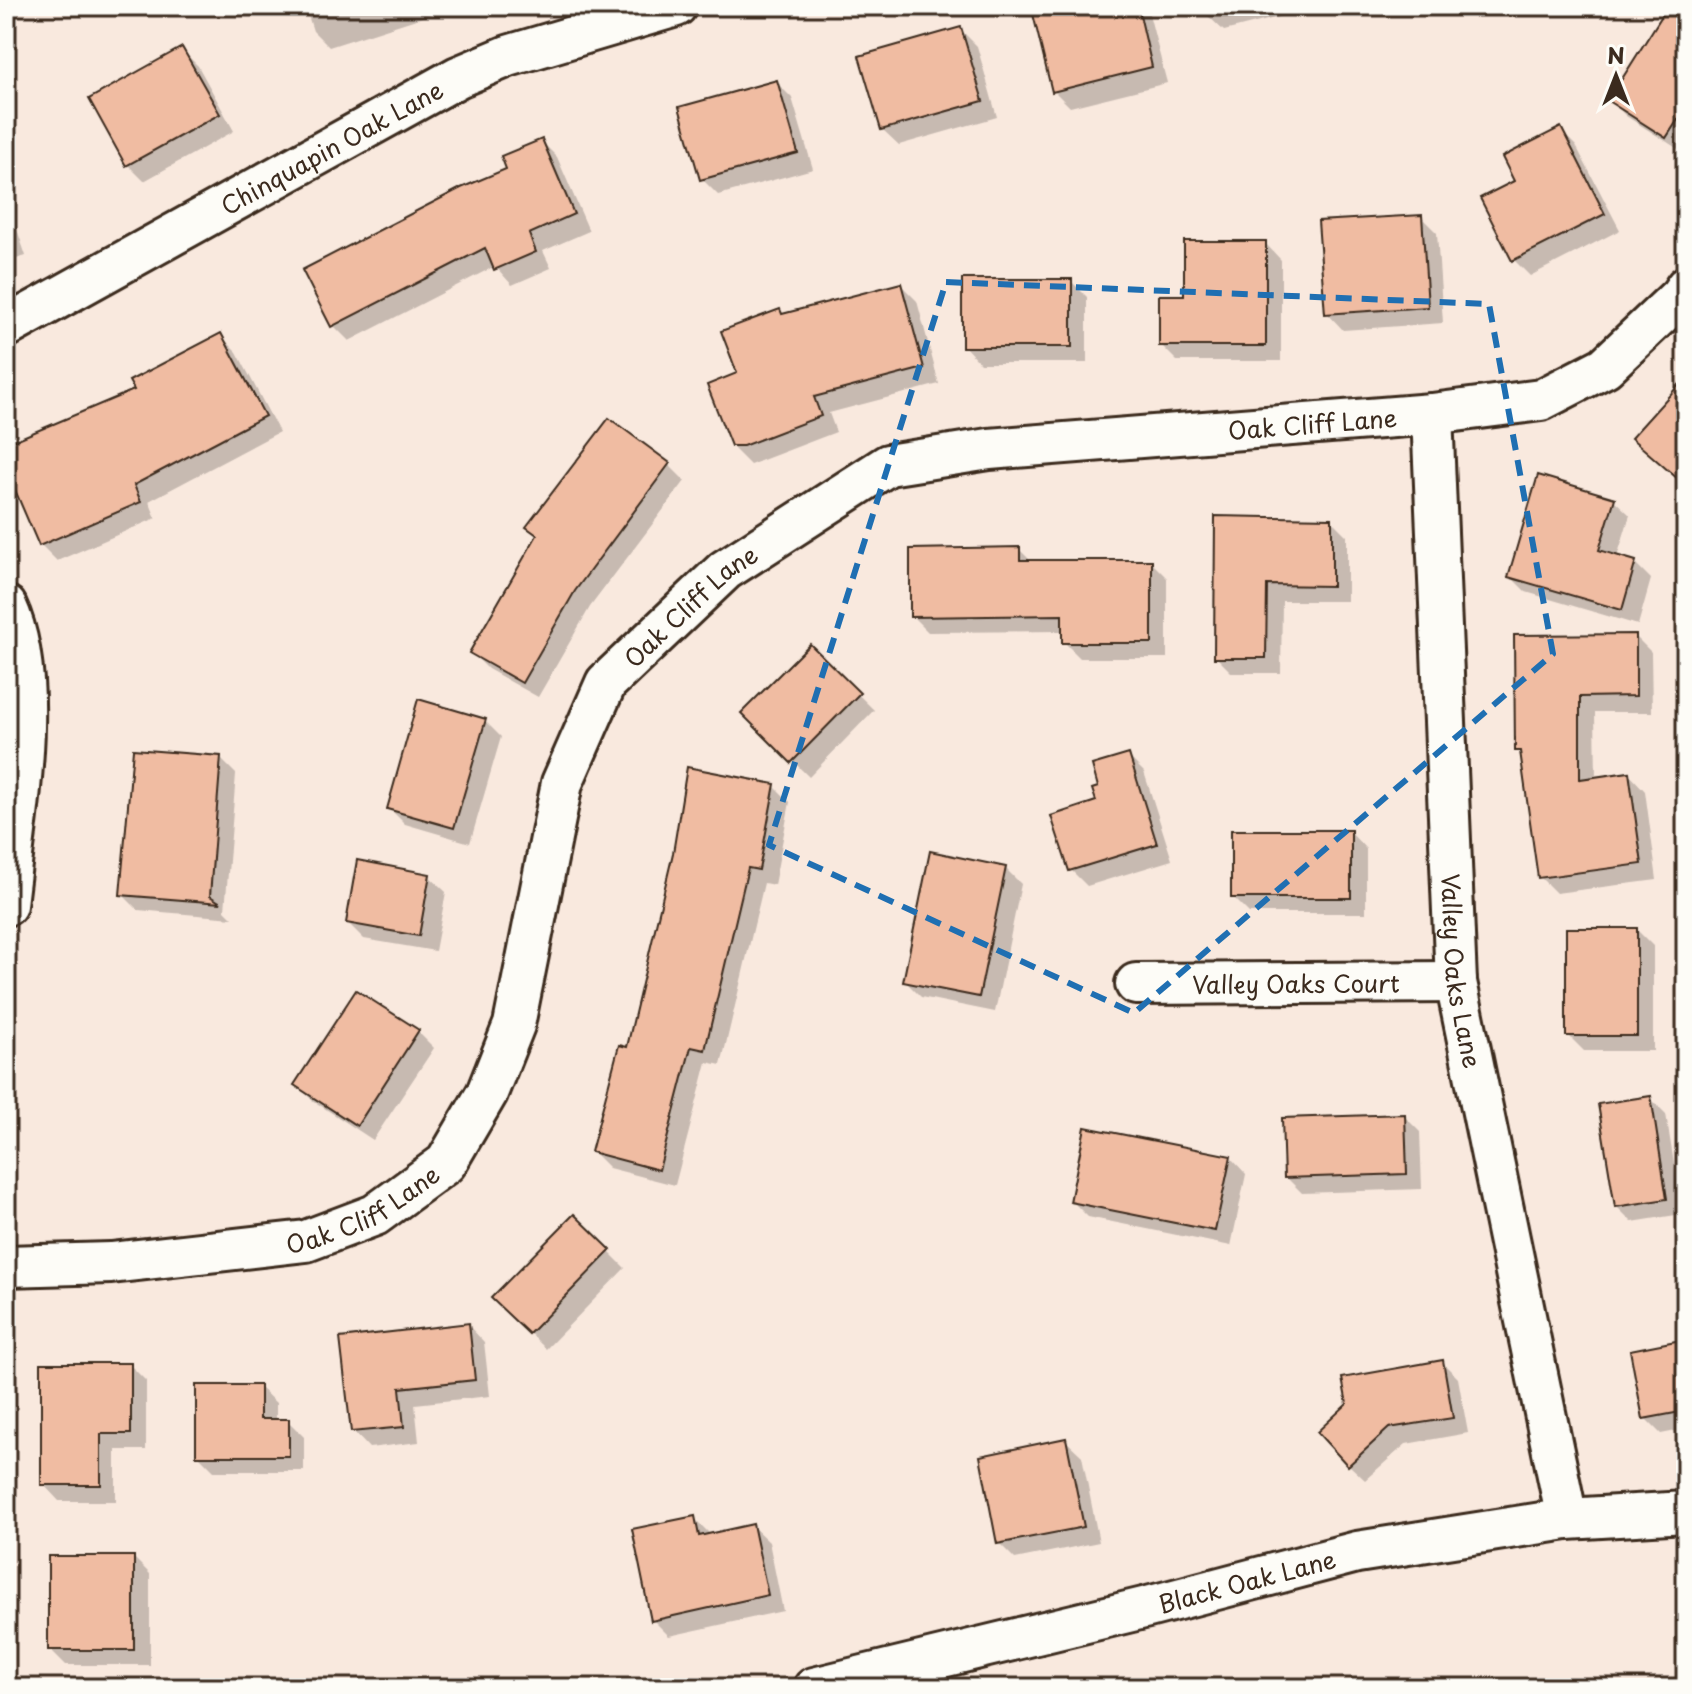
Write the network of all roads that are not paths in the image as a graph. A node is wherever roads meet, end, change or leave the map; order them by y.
1 (676, 6) edge
2 (1686, 287) edge
3 (6, 327) edge
4 (1432, 414) junction
5 (6, 606) edge
6 (6, 905) edge
7 (1456, 982) junction
8 (1136, 984) dead end
9 (6, 1266) edge
10 (1686, 1512) edge
11 (1567, 1519) junction
12 (814, 1688) edge

1 - 3 street, Chinquapin Oak Lane
2 - 4 street, Oak Cliff Lane
4 - 7 street, Valley Oaks Lane
4 - 9 street, Oak Cliff Lane
5 - 6 street
7 - 8 street, Valley Oaks Court
7 - 11 street, Valley Oaks Lane
10 - 11 street, Black Oak Lane
11 - 12 street, Black Oak Lane

